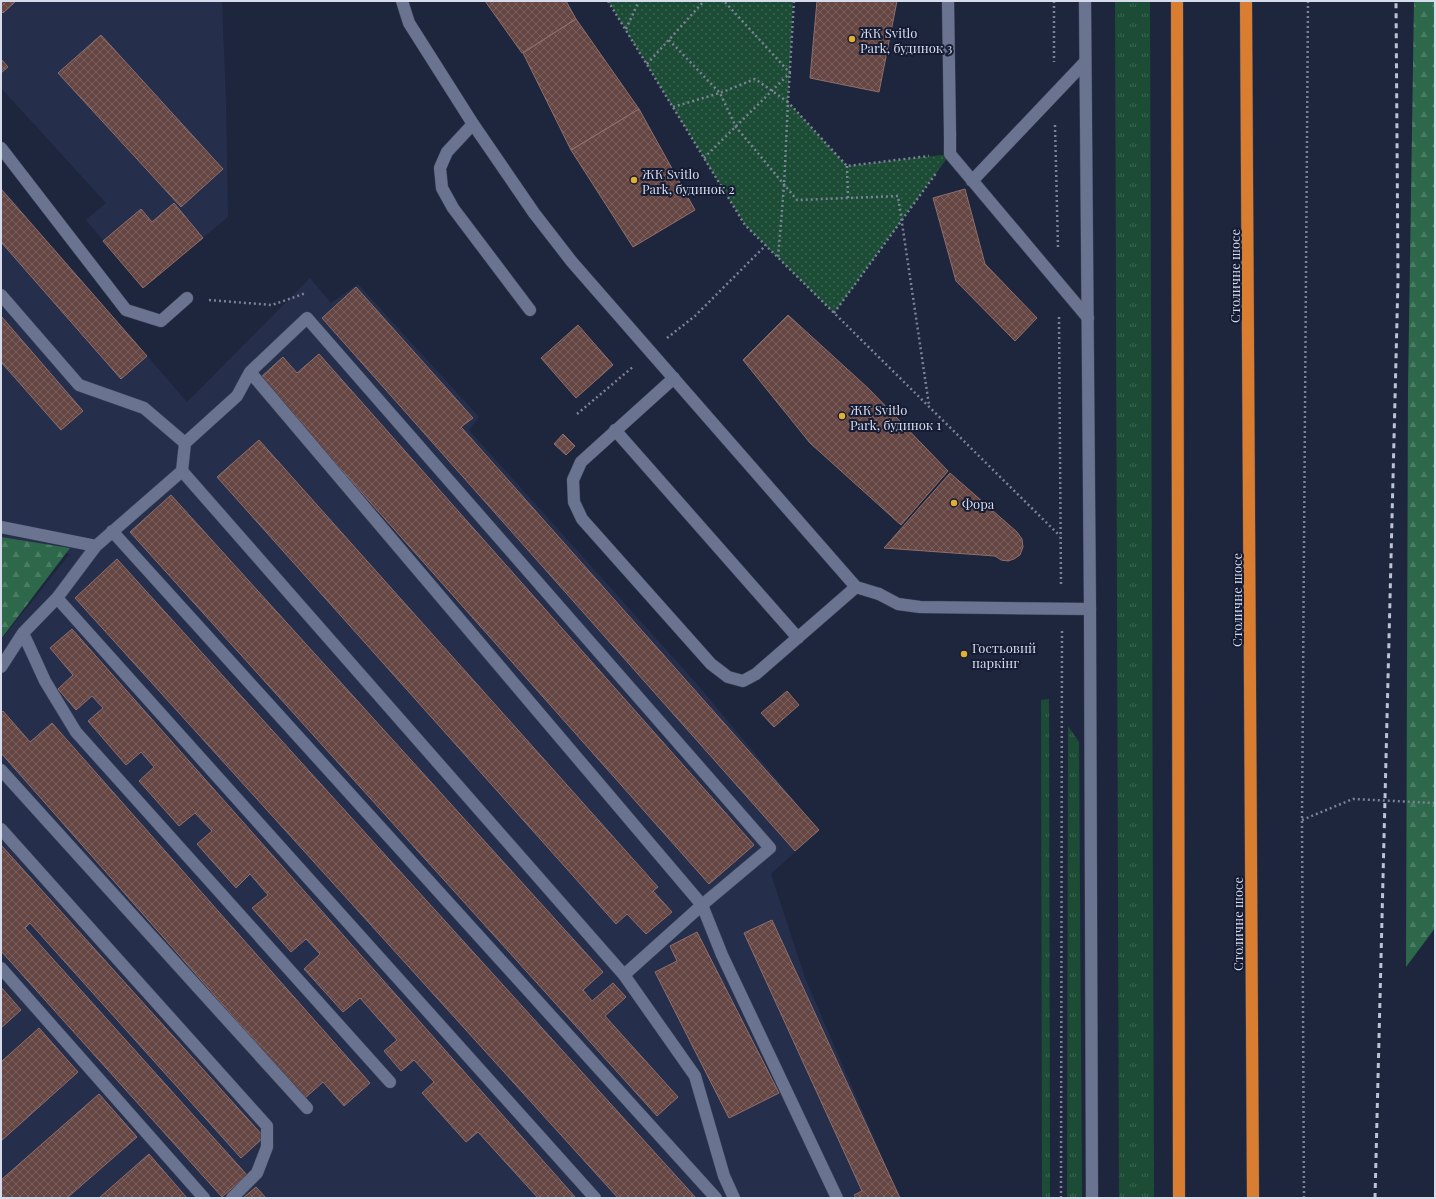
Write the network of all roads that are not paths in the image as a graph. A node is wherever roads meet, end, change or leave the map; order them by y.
1 (402, 1) edge
2 (948, 1) edge
3 (1085, 1) edge
4 (1177, 1) edge
5 (1246, 1) edge
6 (1085, 62) junction
7 (473, 124) junction
8 (1, 148) edge
9 (972, 181) junction
10 (1, 295) edge
11 (187, 298) road end
12 (530, 310) dead end
13 (1088, 318) junction
14 (250, 372) junction
15 (674, 378) junction
16 (615, 430) junction
17 (185, 443) junction
18 (182, 471) junction
19 (1, 527) edge
20 (112, 531) junction
21 (96, 546) junction
22 (856, 587) junction
23 (57, 598) junction
24 (1090, 608) junction
25 (23, 632) junction
26 (798, 638) junction
27 (1, 667) edge
28 (1, 770) edge
29 (1, 829) edge
30 (702, 905) junction
31 (1, 968) edge
32 (624, 975) junction
33 (390, 1082) dead end
34 (307, 1108) dead end
35 (204, 1198) edge
36 (232, 1198) edge
37 (595, 1198) edge
38 (716, 1198) edge
39 (734, 1198) edge
40 (837, 1198) edge
41 (1092, 1198) edge
42 (1179, 1198) edge
43 (1253, 1198) edge

1 - 7 street
2 - 9 street
3 - 6 street
4 - 42 highway
5 - 43 highway, Столичне шосе
6 - 9 street
6 - 13 street
7 - 12 street
7 - 15 street
8 - 11 street
9 - 13 street
10 - 17 street
13 - 24 street
14 - 17 street
14 - 30 street
14 - 30 street
15 - 16 street
15 - 22 street
16 - 26 street
16 - 26 street
17 - 18 street
18 - 20 street
18 - 32 street
19 - 21 street
20 - 21 street
20 - 38 street
21 - 23 street
22 - 24 street
22 - 26 street
23 - 25 street
23 - 37 street
24 - 41 street
25 - 27 street
25 - 33 street
28 - 34 street
29 - 36 street
30 - 32 street
30 - 40 street
31 - 35 street
32 - 39 street

